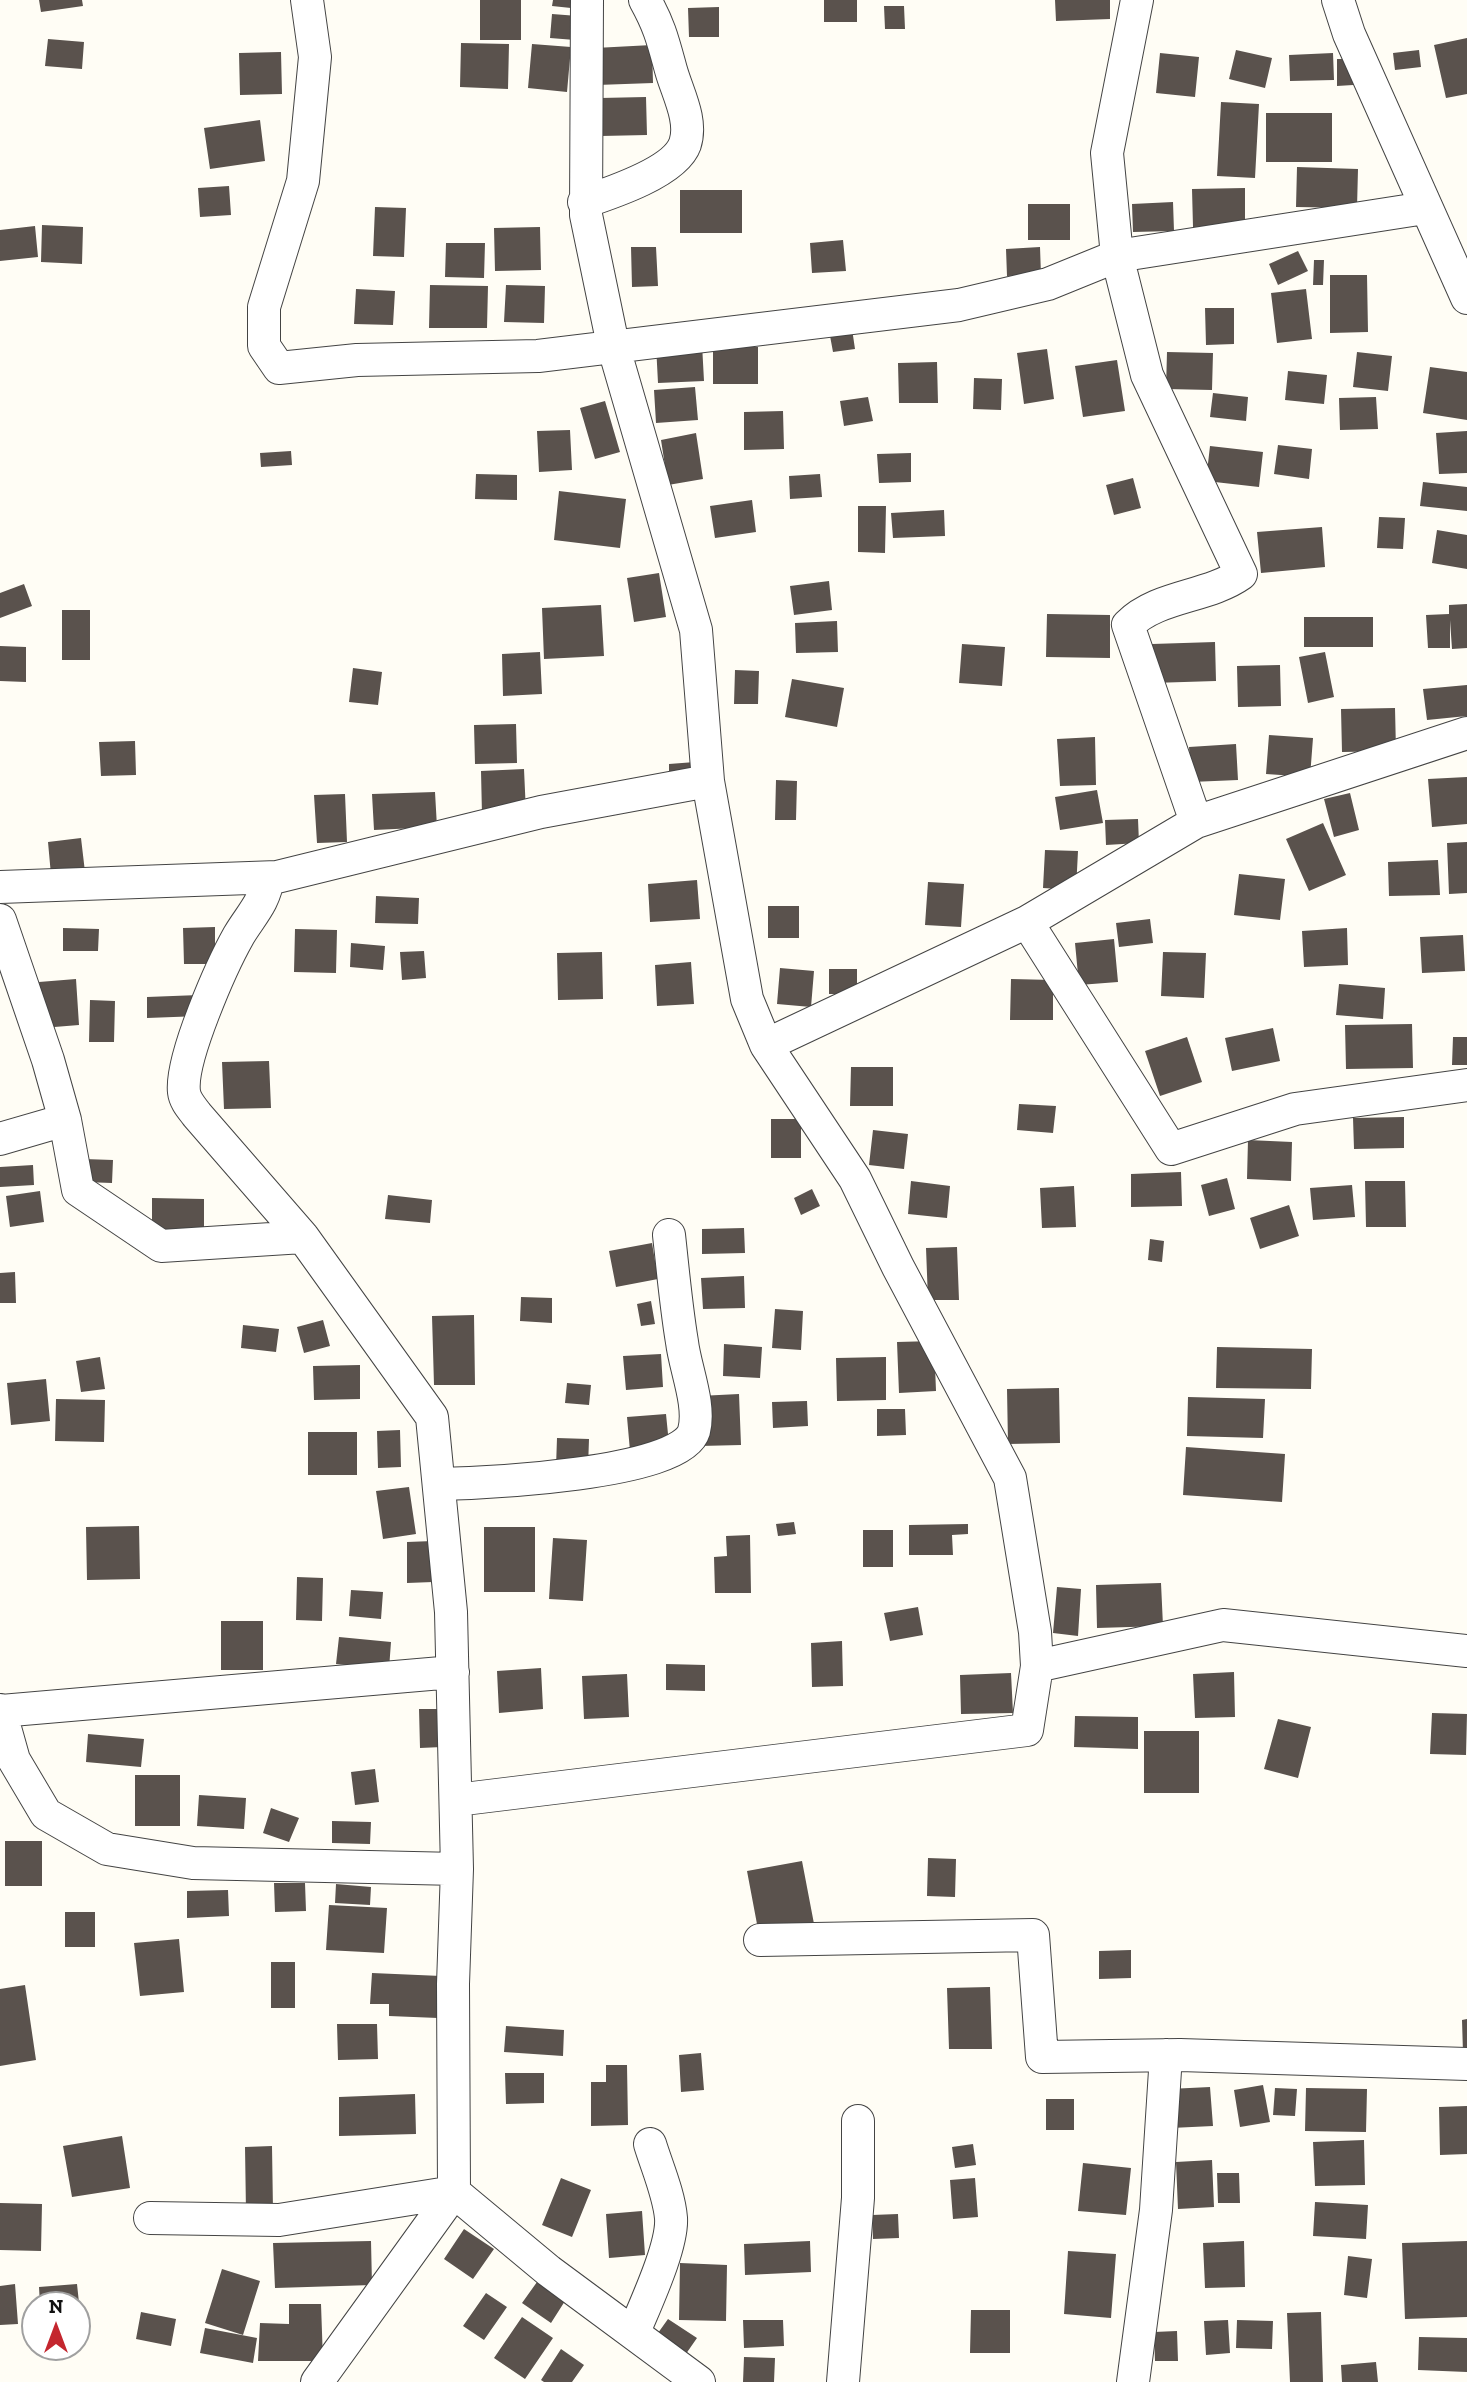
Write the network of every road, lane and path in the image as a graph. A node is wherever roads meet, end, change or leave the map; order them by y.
1 (307, 0) edge
2 (587, 0) edge
3 (645, 0) edge
4 (1137, 0) edge
5 (1338, 0) edge
6 (584, 202) junction
7 (1425, 208) junction
8 (1116, 256) junction
9 (1467, 298) edge
10 (613, 345) junction
11 (1467, 733) edge
12 (708, 782) junction
13 (1196, 822) junction
14 (268, 878) junction
15 (0, 887) edge
16 (0, 920) edge
17 (1027, 922) junction
18 (766, 1045) junction
19 (1467, 1085) edge
20 (65, 1120) junction
21 (0, 1139) edge
22 (669, 1236) dead end
23 (303, 1237) junction
24 (439, 1484) junction
25 (1467, 1651) edge
26 (1037, 1666) junction
27 (453, 1672) junction
28 (0, 1711) edge
29 (456, 1800) junction
30 (457, 1869) junction
31 (760, 1940) dead end
32 (1166, 2055) junction
33 (1467, 2064) edge
34 (858, 2121) dead end
35 (650, 2144) dead end
36 (454, 2192) junction
37 (150, 2218) dead end
38 (634, 2332) junction
39 (317, 2382) edge
40 (699, 2382) edge
41 (843, 2382) edge
42 (1133, 2382) edge

1 - 10 street
2 - 6 street
3 - 6 street
4 - 8 street
5 - 7 street
6 - 10 street
7 - 8 street
7 - 9 street
8 - 10 street
8 - 13 street
10 - 12 street
11 - 13 street
12 - 14 street
12 - 18 street
13 - 17 street
14 - 15 street
14 - 23 street
16 - 20 street
17 - 18 street
17 - 19 street
18 - 26 street
20 - 21 street
20 - 23 street
22 - 24 street
23 - 24 street
24 - 27 street
25 - 26 street
26 - 29 street
27 - 28 street
27 - 29 street
28 - 30 street
29 - 30 street
30 - 36 street
31 - 32 street
32 - 33 street
32 - 42 street
34 - 41 street
35 - 38 street
36 - 37 street
36 - 38 street
36 - 39 street
38 - 40 street

